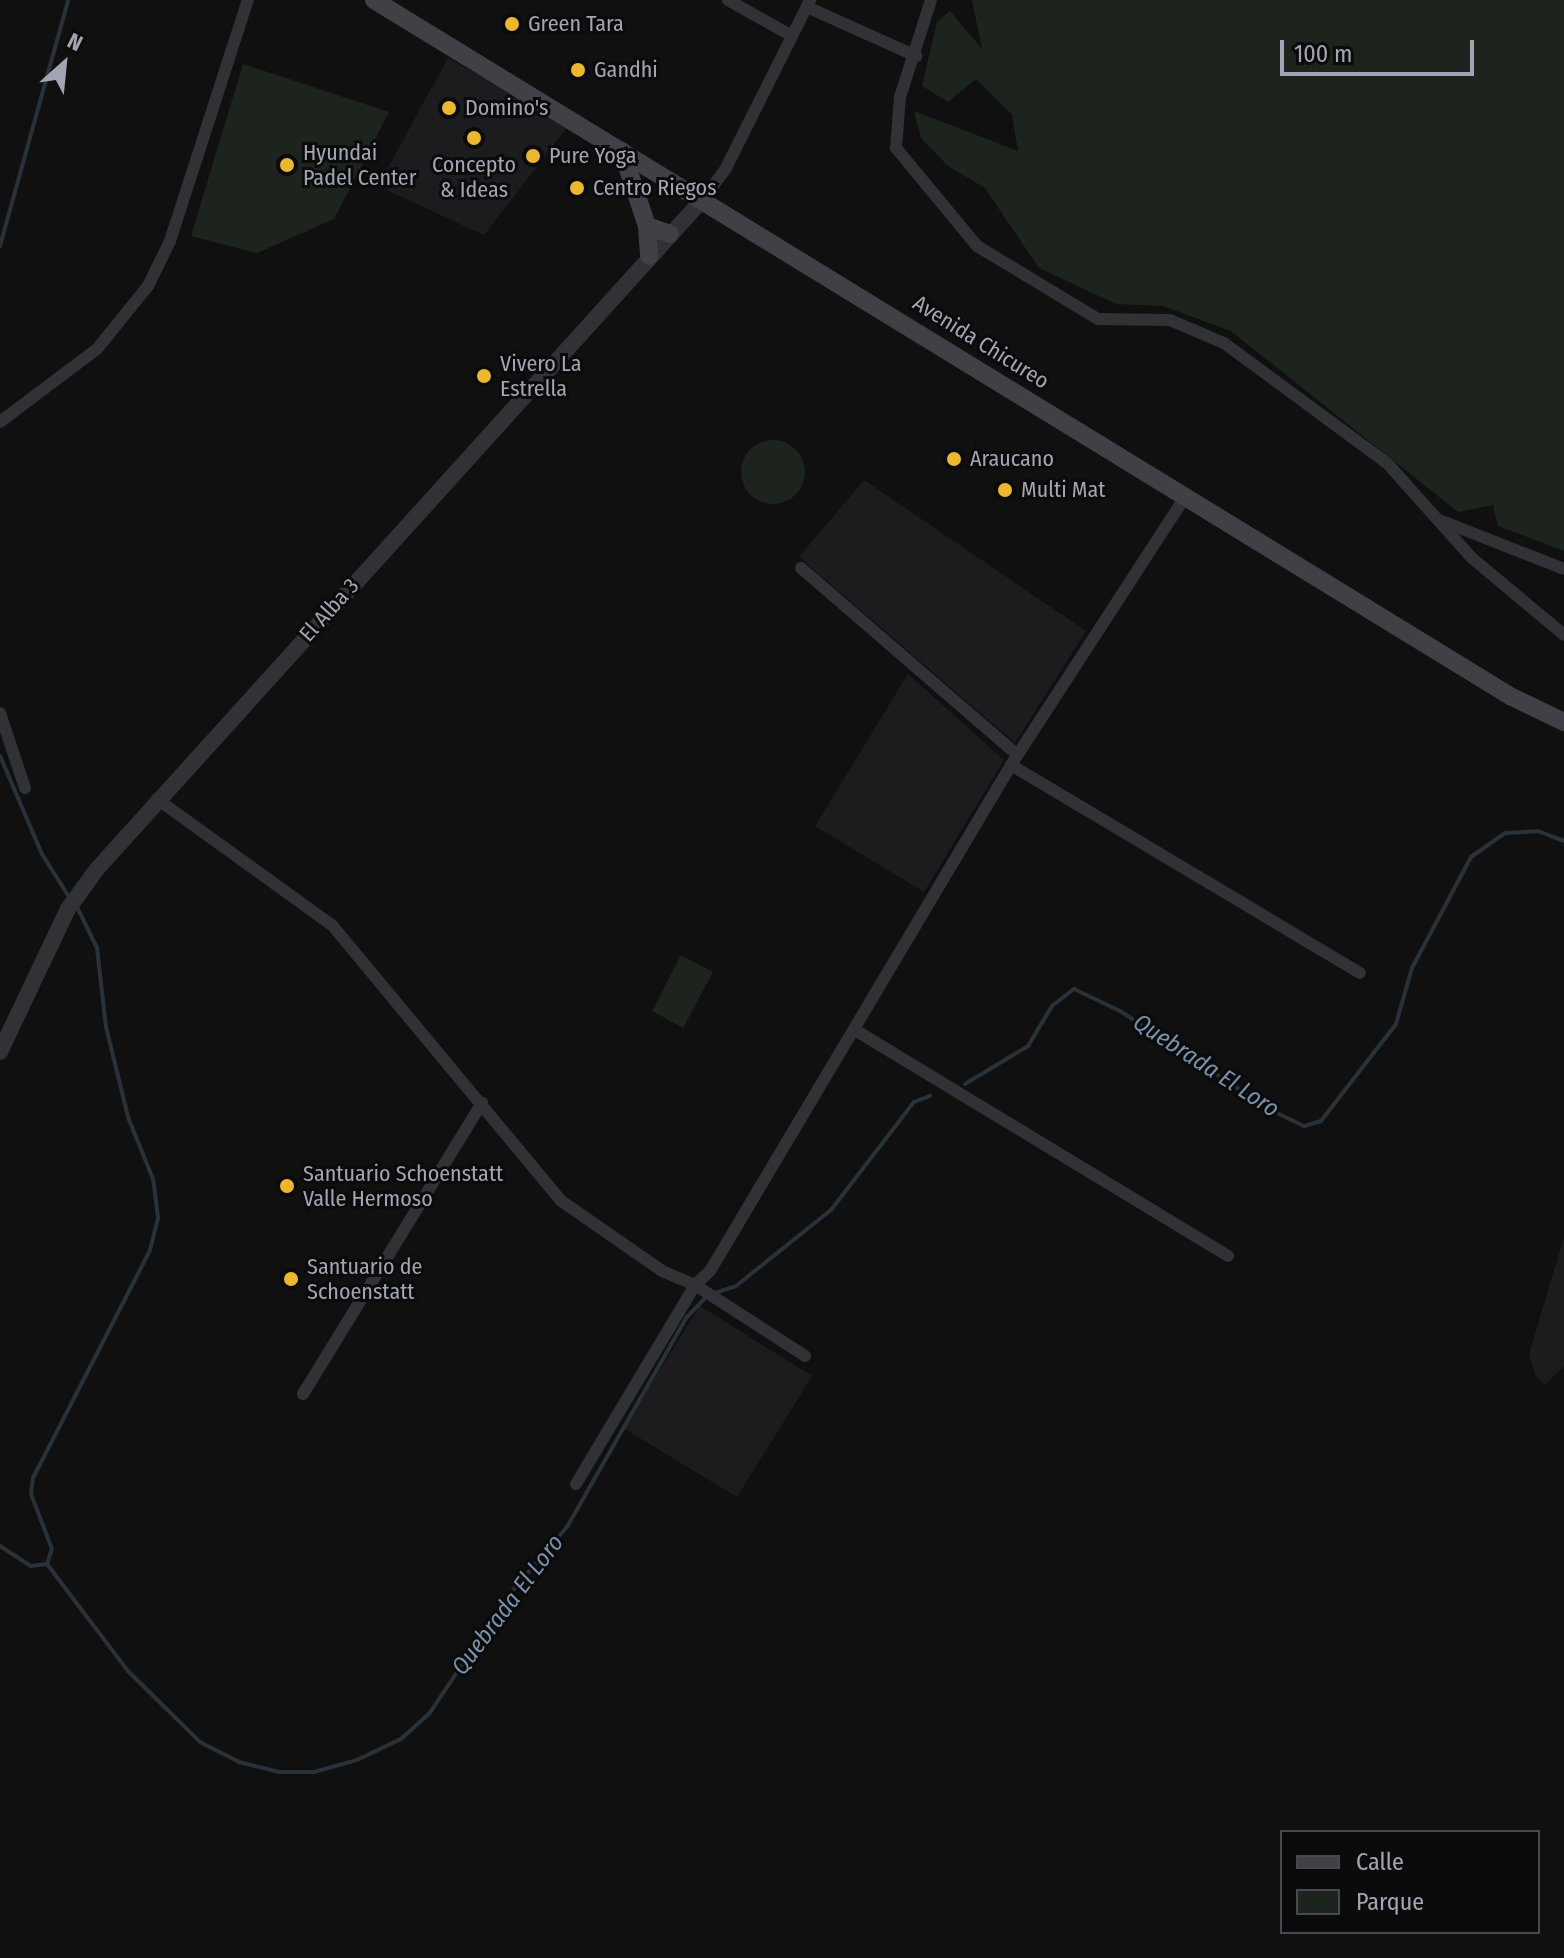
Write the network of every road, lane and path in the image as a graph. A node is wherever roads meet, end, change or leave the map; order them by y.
1 (248, 0) edge
2 (374, 0) edge
3 (728, 0) edge
4 (931, 0) edge
5 (808, 4) edge
6 (792, 36) junction
7 (916, 56) junction
8 (622, 151) junction
9 (703, 199) junction
10 (647, 226) junction
11 (670, 234) junction
12 (649, 256) junction
13 (0, 422) edge
14 (1185, 497) junction
15 (1439, 520) junction
16 (801, 568) dead end
17 (1564, 569) edge
18 (1564, 635) edge
19 (0, 713) edge
20 (1564, 722) edge
21 (1015, 760) junction
22 (25, 788) dead end
23 (157, 799) junction
24 (1360, 973) dead end
25 (855, 1030) junction
26 (0, 1052) edge
27 (482, 1103) junction
28 (1228, 1256) dead end
29 (695, 1285) junction
30 (805, 1356) dead end
31 (303, 1394) dead end
32 (576, 1484) dead end

1 - 13 street
2 - 8 main road, Avenida Chicureo
3 - 6 street
4 - 7 street
5 - 6 street
5 - 7 street
6 - 9 street
7 - 15 street
8 - 9 main road, Avenida Chicureo
8 - 10 main road
9 - 11 street, El Alba 3
9 - 14 main road, Avenida Chicureo
10 - 11 main road
10 - 12 main road
11 - 12 street, El Alba 3
12 - 23 street, El Alba 3
14 - 20 main road, Avenida Chicureo
14 - 21 street
15 - 17 street
15 - 18 street
16 - 21 street
19 - 22 street
21 - 24 street
21 - 25 street
23 - 26 street, El Alba 3
23 - 27 street
25 - 28 street
25 - 29 street
27 - 29 street
27 - 31 street
29 - 30 street
29 - 32 street

